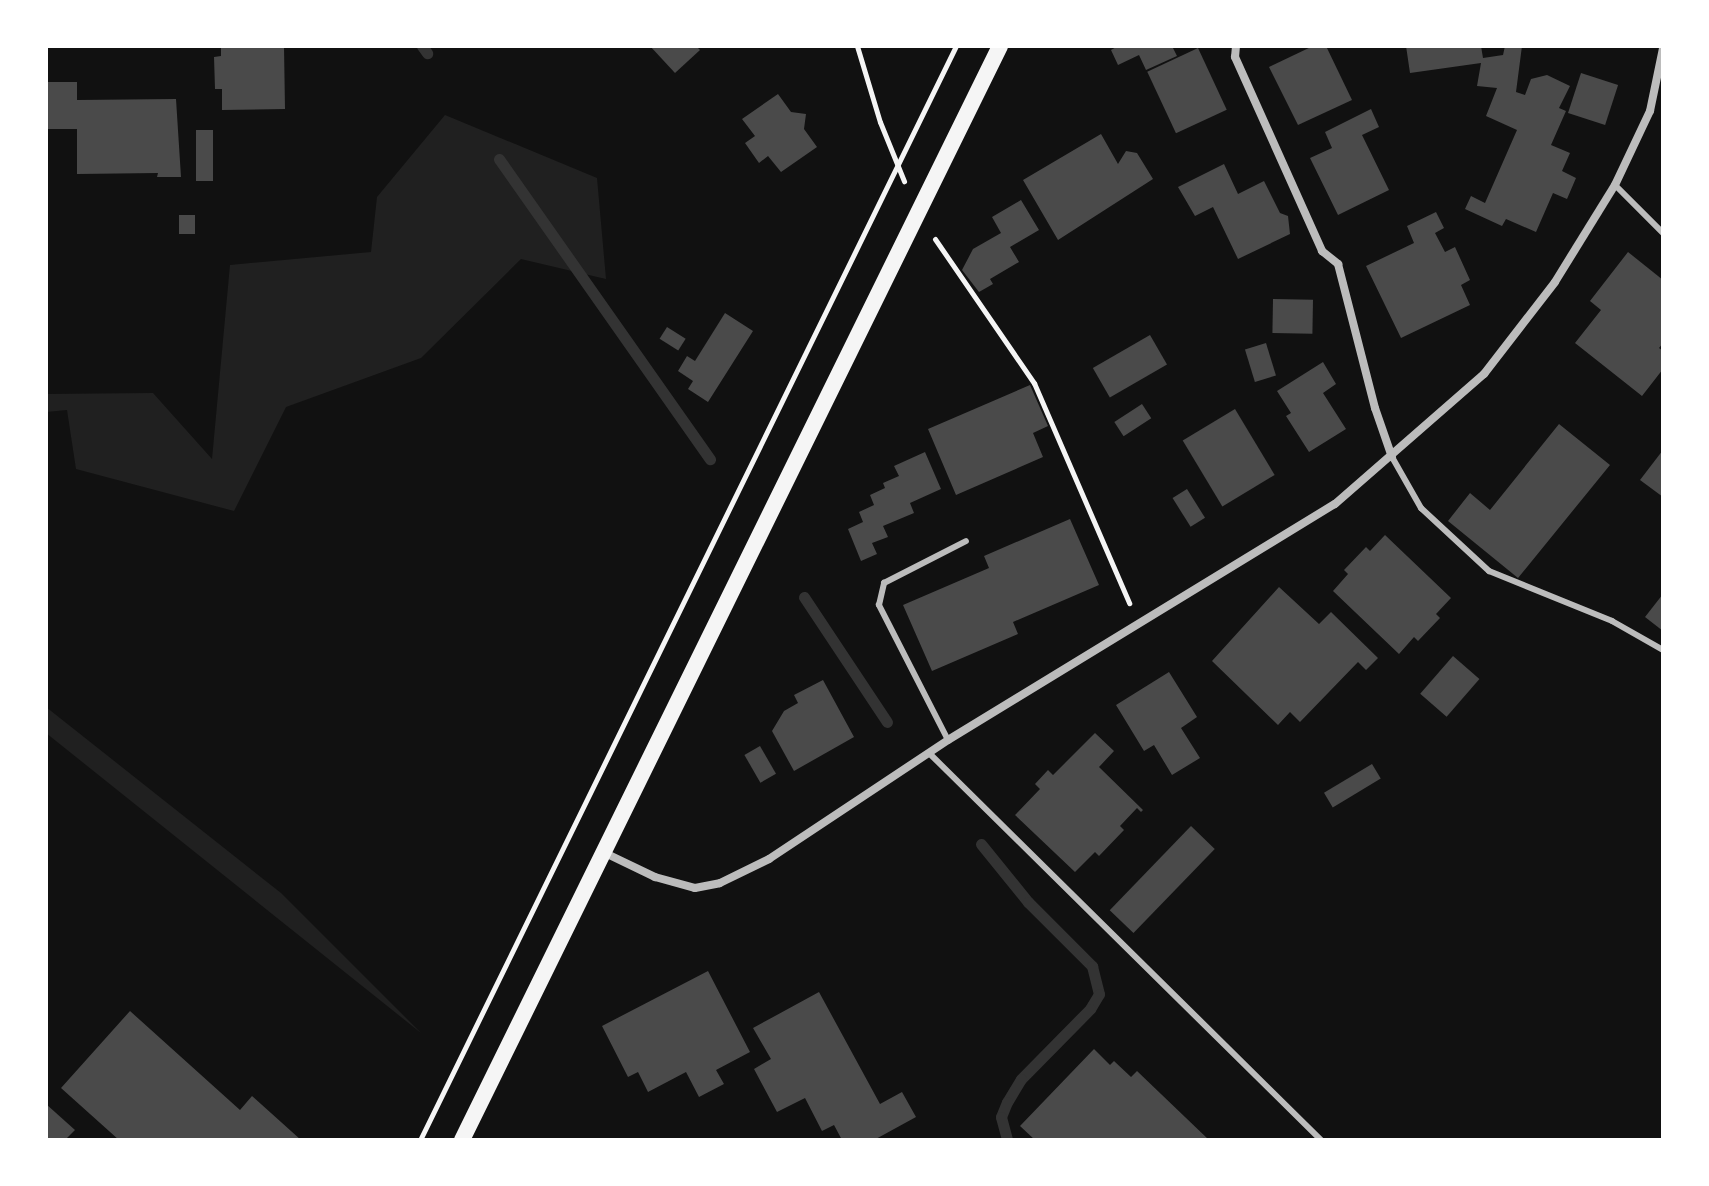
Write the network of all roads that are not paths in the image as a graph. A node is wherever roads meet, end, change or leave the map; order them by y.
1 (1000, 46) edge
2 (1236, 46) edge
3 (1663, 48) edge
4 (1615, 185) junction
5 (1663, 233) edge
6 (1392, 457) junction
7 (966, 541) dead end
8 (1663, 650) edge
9 (948, 740) junction
10 (929, 753) junction
11 (603, 852) junction
12 (462, 1140) edge
13 (1321, 1140) edge

1 - 11 main road
2 - 6 street
3 - 4 street
4 - 5 lane
4 - 6 street
6 - 8 lane
6 - 9 street
7 - 9 lane
9 - 10 street
10 - 11 street
10 - 13 lane
11 - 12 main road

